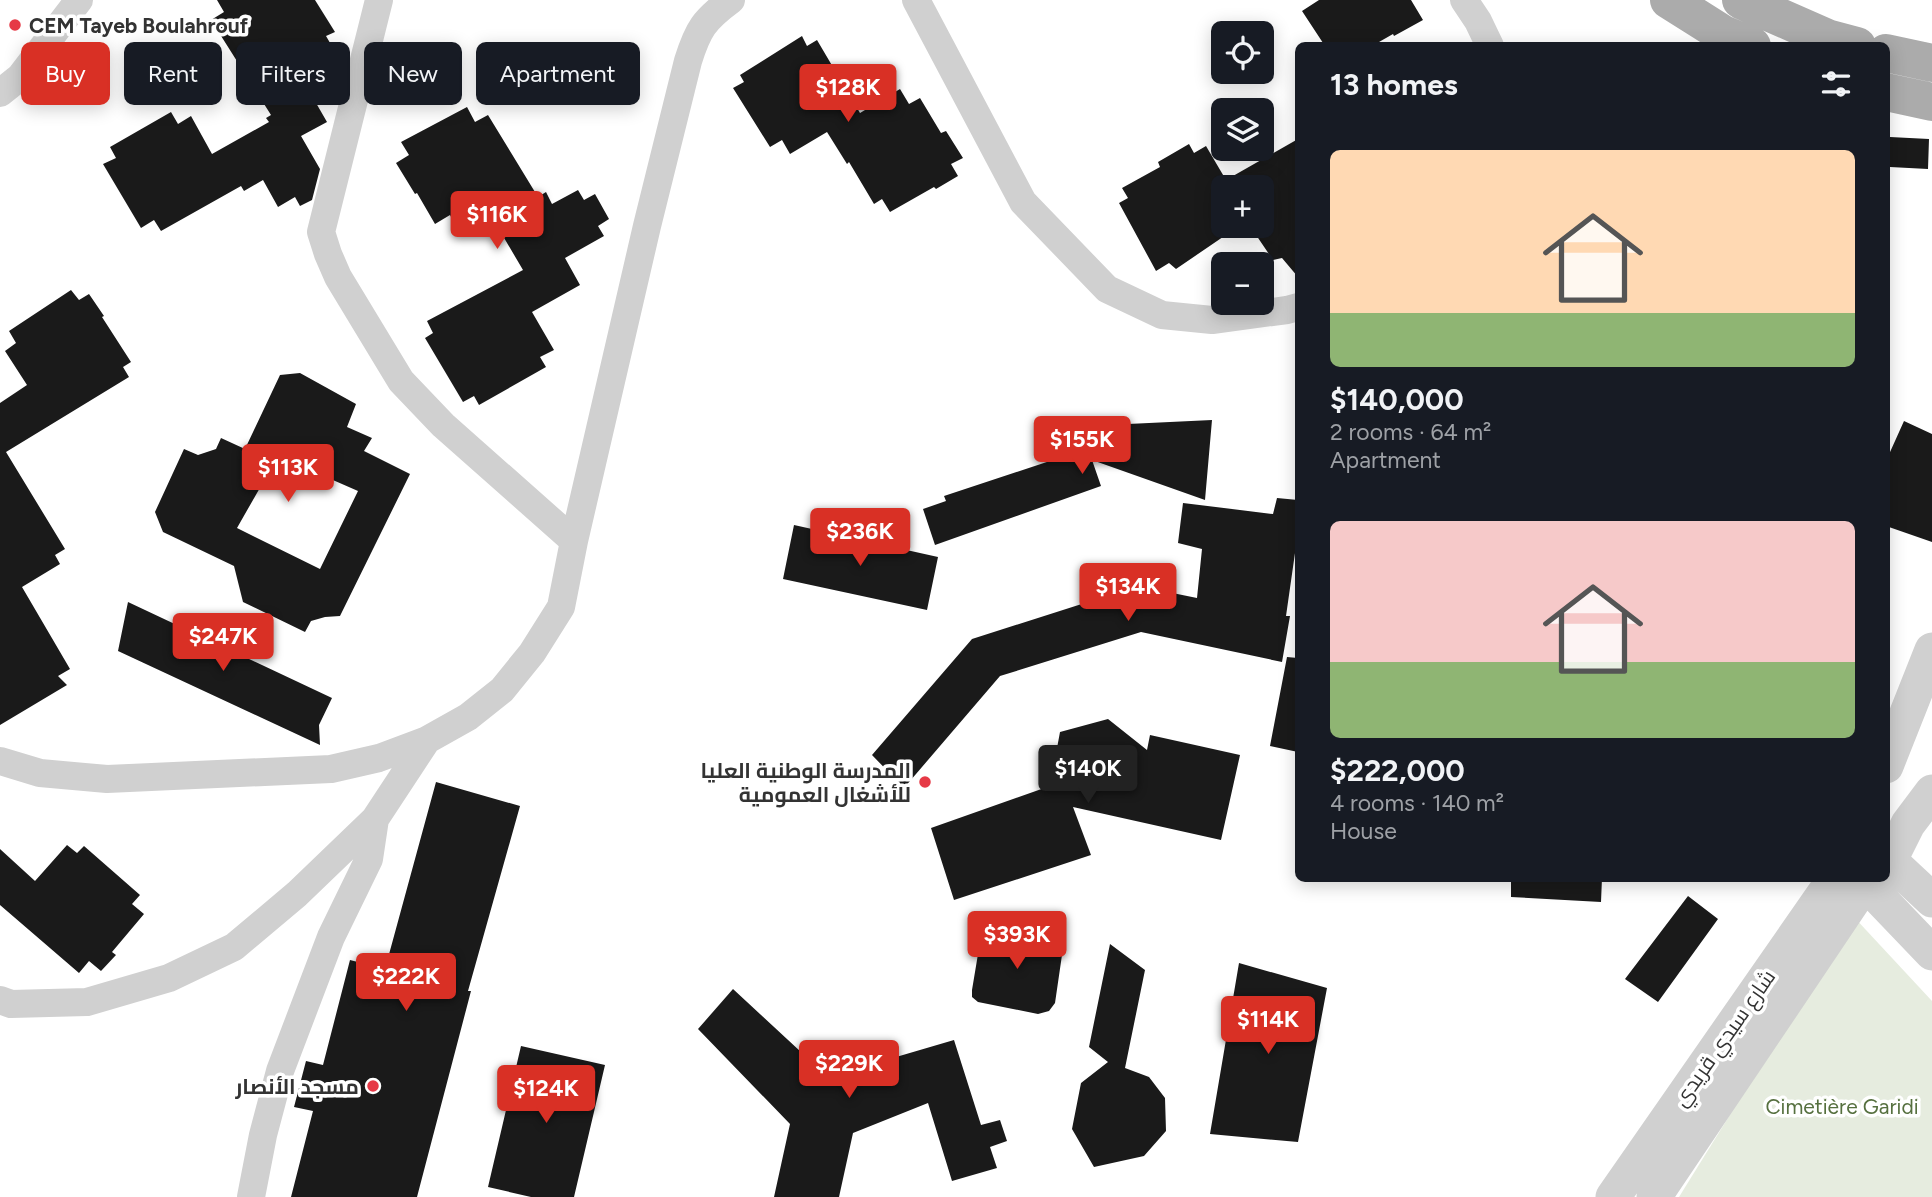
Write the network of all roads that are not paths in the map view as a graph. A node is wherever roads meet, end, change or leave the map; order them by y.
1 (79, 0) edge
2 (379, 0) edge
3 (731, 0) edge
4 (916, 0) edge
5 (1465, 0) edge
6 (1669, 0) edge
7 (1741, 0) edge
8 (1488, 42) edge
9 (1742, 42) edge
10 (1842, 42) edge
11 (1890, 53) edge
12 (1932, 64) edge
13 (1890, 83) edge
14 (1932, 89) edge
15 (0, 93) edge
16 (1890, 93) edge
17 (1932, 102) edge
18 (1295, 308) edge
19 (574, 541) junction
20 (1932, 650) edge
21 (427, 740) junction
22 (1890, 756) edge
23 (0, 761) edge
24 (1932, 792) edge
25 (375, 819) junction
26 (1890, 846) edge
27 (1890, 880) edge
28 (1861, 882) edge
29 (1863, 882) edge
30 (1878, 882) edge
31 (1932, 900) edge
32 (1932, 953) edge
33 (0, 1000) edge
34 (251, 1197) edge
35 (1613, 1197) edge
36 (1654, 1197) edge

1 - 15 street
2 - 19 street
3 - 19 street
4 - 18 street
5 - 8 street
6 - 9 main road
7 - 10 main road
11 - 12 main road
13 - 14 main road
16 - 17 main road
19 - 21 street
20 - 22 street
21 - 23 street
21 - 25 street
24 - 26 street
25 - 33 street
25 - 34 street
27 - 31 street
28 - 35 street, شارع سيدي قريدي
29 - 36 street, شارع سيدي قريدي
30 - 32 street

